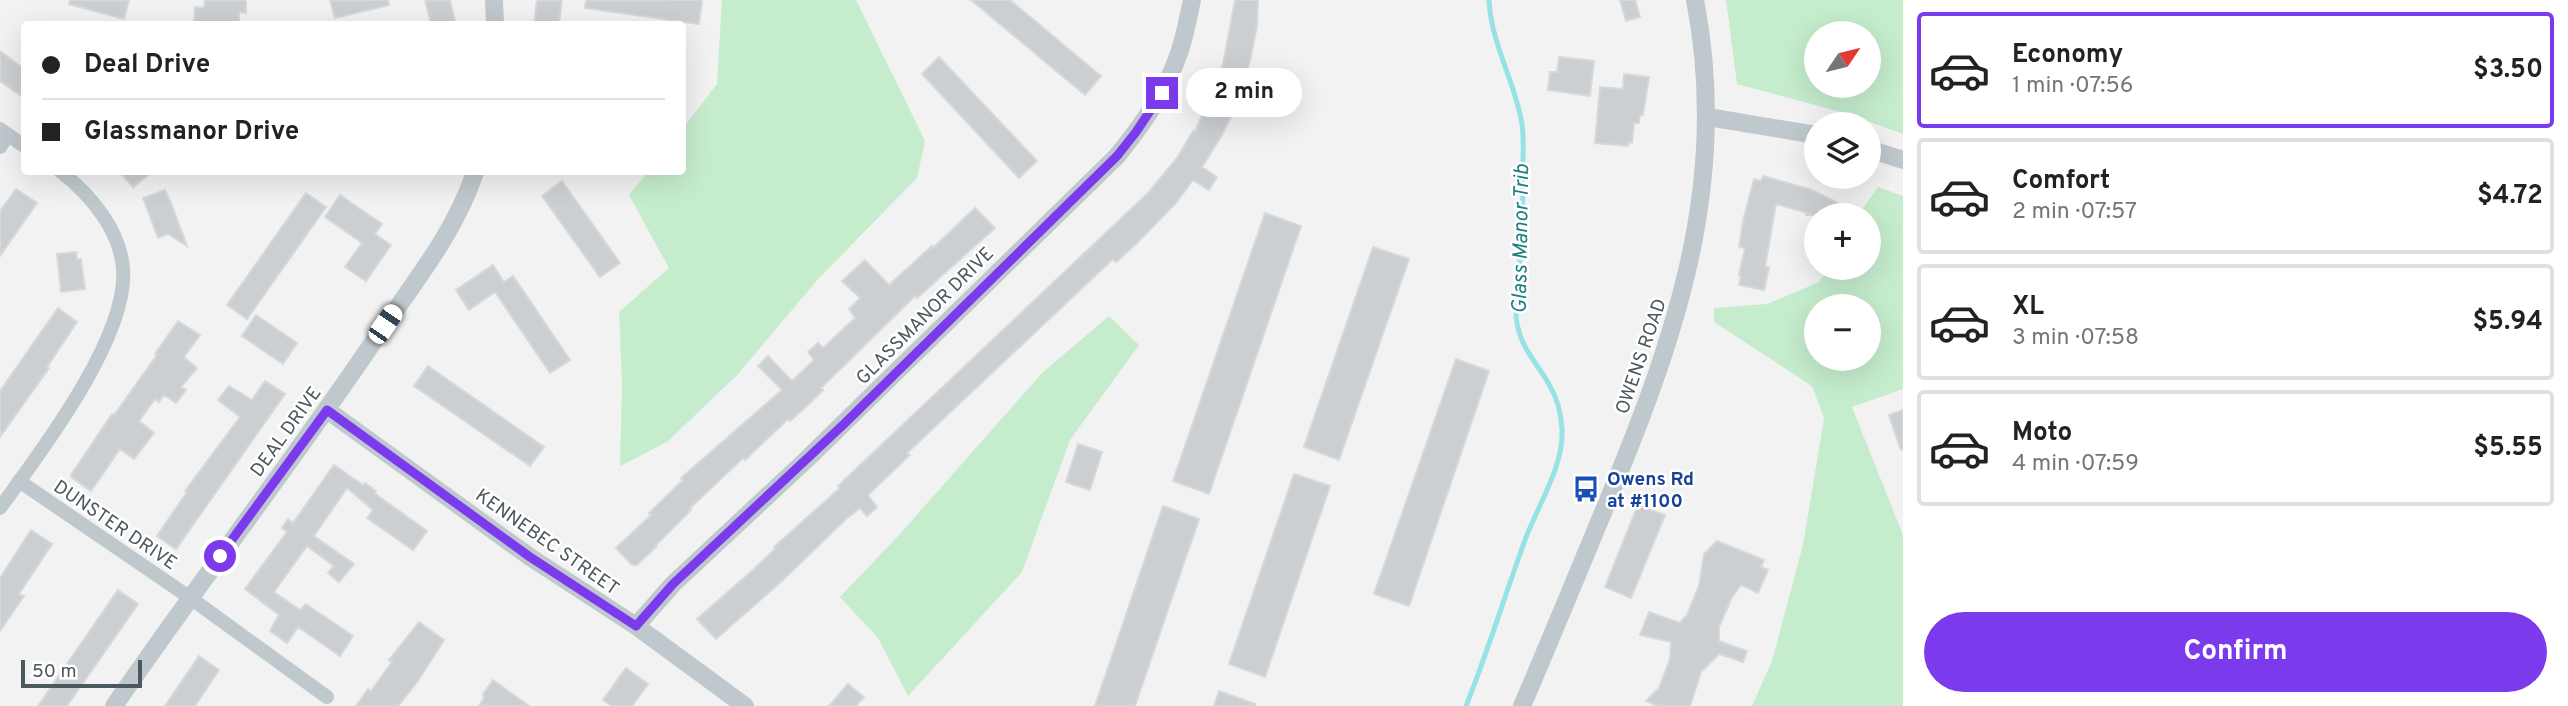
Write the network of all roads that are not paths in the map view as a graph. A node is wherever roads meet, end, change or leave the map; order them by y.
1 (494, 0) edge
2 (1192, 0) edge
3 (1695, 0) edge
4 (495, 21) edge
5 (1708, 117) junction
6 (1804, 133) edge
7 (3, 137) edge
8 (21, 145) edge
9 (1881, 153) edge
10 (1903, 160) edge
11 (64, 175) edge
12 (473, 175) edge
13 (327, 410) junction
14 (19, 481) junction
15 (0, 508) edge
16 (189, 597) junction
17 (636, 626) junction
18 (327, 697) dead end
19 (114, 706) edge
20 (745, 706) edge
21 (1522, 706) edge

1 - 4 street
2 - 17 street, GLASSMANOR DRIVE
3 - 5 street, OWENS ROAD
5 - 6 street
5 - 21 street, OWENS ROAD
7 - 8 street
9 - 10 street
11 - 14 street
12 - 13 street, DEAL DRIVE
13 - 16 street, DEAL DRIVE
13 - 17 street, KENNEBEC STREET
14 - 15 street
14 - 16 street, DUNSTER DRIVE
16 - 18 street, DUNSTER DRIVE
16 - 19 street, DEAL DRIVE
17 - 20 street, KENNEBEC STREET

